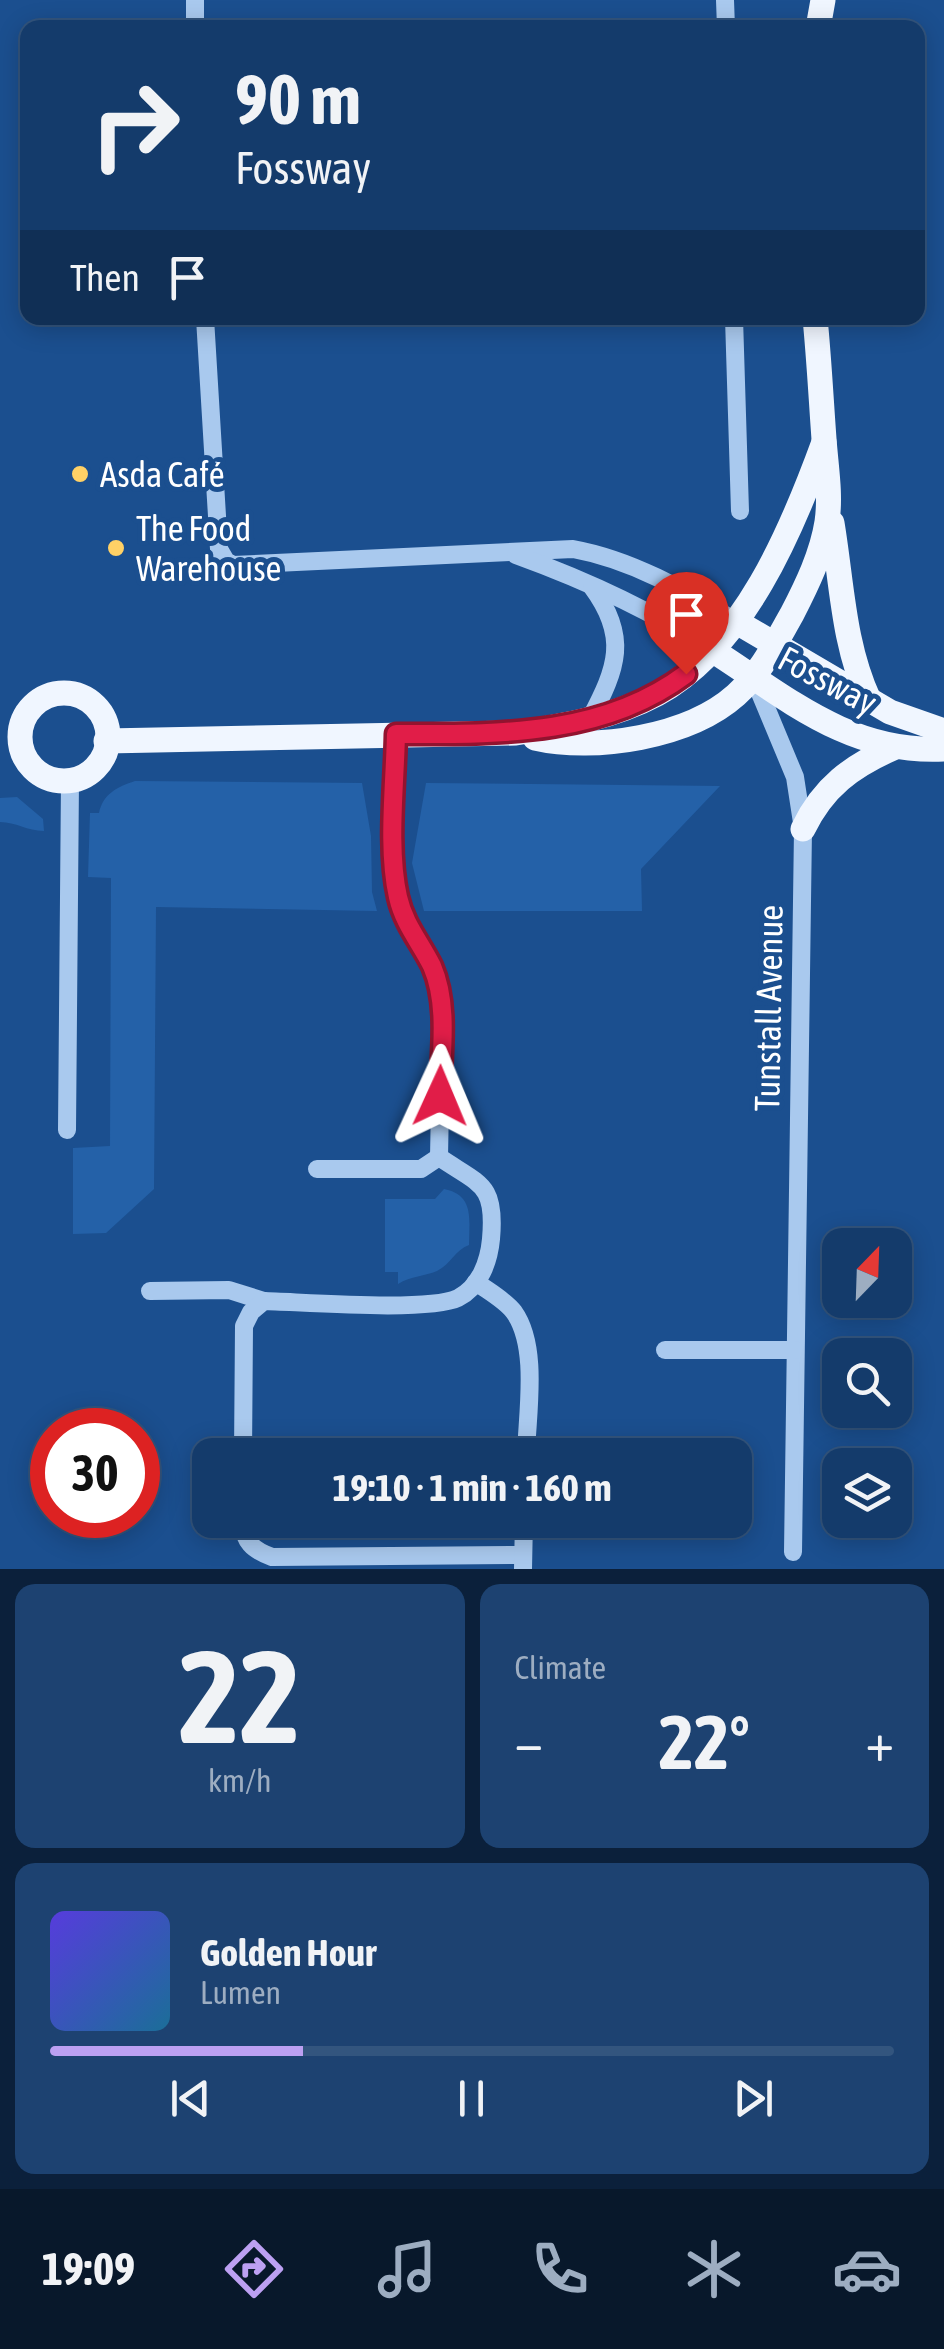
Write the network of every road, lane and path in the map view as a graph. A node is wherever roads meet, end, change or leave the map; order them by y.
1 (205, 325) edge
2 (734, 325) edge
3 (816, 325) edge
4 (824, 442) junction
5 (829, 504) junction
6 (740, 511) dead end
7 (511, 553) junction
8 (589, 583) junction
9 (735, 620) junction
10 (774, 645) junction
11 (712, 650) junction
12 (754, 676) junction
13 (869, 700) junction
14 (590, 719) junction
15 (944, 730) edge
16 (396, 734) junction
17 (516, 734) junction
18 (106, 741) junction
19 (10, 747) edge
20 (894, 748) junction
21 (944, 749) edge
22 (70, 780) junction
23 (803, 829) junction
24 (66, 1130) dead end
25 (439, 1157) junction
26 (317, 1169) dead end
27 (476, 1282) junction
28 (150, 1291) dead end
29 (264, 1301) junction
30 (666, 1350) dead end
31 (795, 1350) junction
32 (243, 1438) edge
33 (526, 1438) edge
34 (246, 1538) edge
35 (792, 1552) dead end
36 (523, 1562) edge

1 - 7 street
2 - 6 street
3 - 4 main road
4 - 5 main road
4 - 9 main road, Fossway
5 - 10 main road
5 - 13 main road
7 - 8 street
7 - 9 street
8 - 11 street
8 - 14 street
9 - 10 main road, Fossway
9 - 11 main road, Fossway
10 - 12 main road
10 - 13 main road, Fossway
11 - 12 main road
11 - 14 main road, Fossway
12 - 17 main road, Fossway
12 - 20 main road, Fossway
12 - 23 street, Tunstall Avenue
13 - 15 main road, Fossway
14 - 17 main road, Fossway
16 - 17 main road, Fossway
16 - 18 main road, Fossway
16 - 25 street
18 - 19 main road
18 - 22 main road
19 - 22 main road
20 - 21 main road, Fossway
20 - 23 main road
22 - 24 street
23 - 31 street, Tunstall Avenue
25 - 26 street
25 - 27 street
27 - 29 street
27 - 33 street
28 - 29 street
29 - 32 street
30 - 31 street
31 - 35 street, Tunstall Avenue
34 - 36 street

